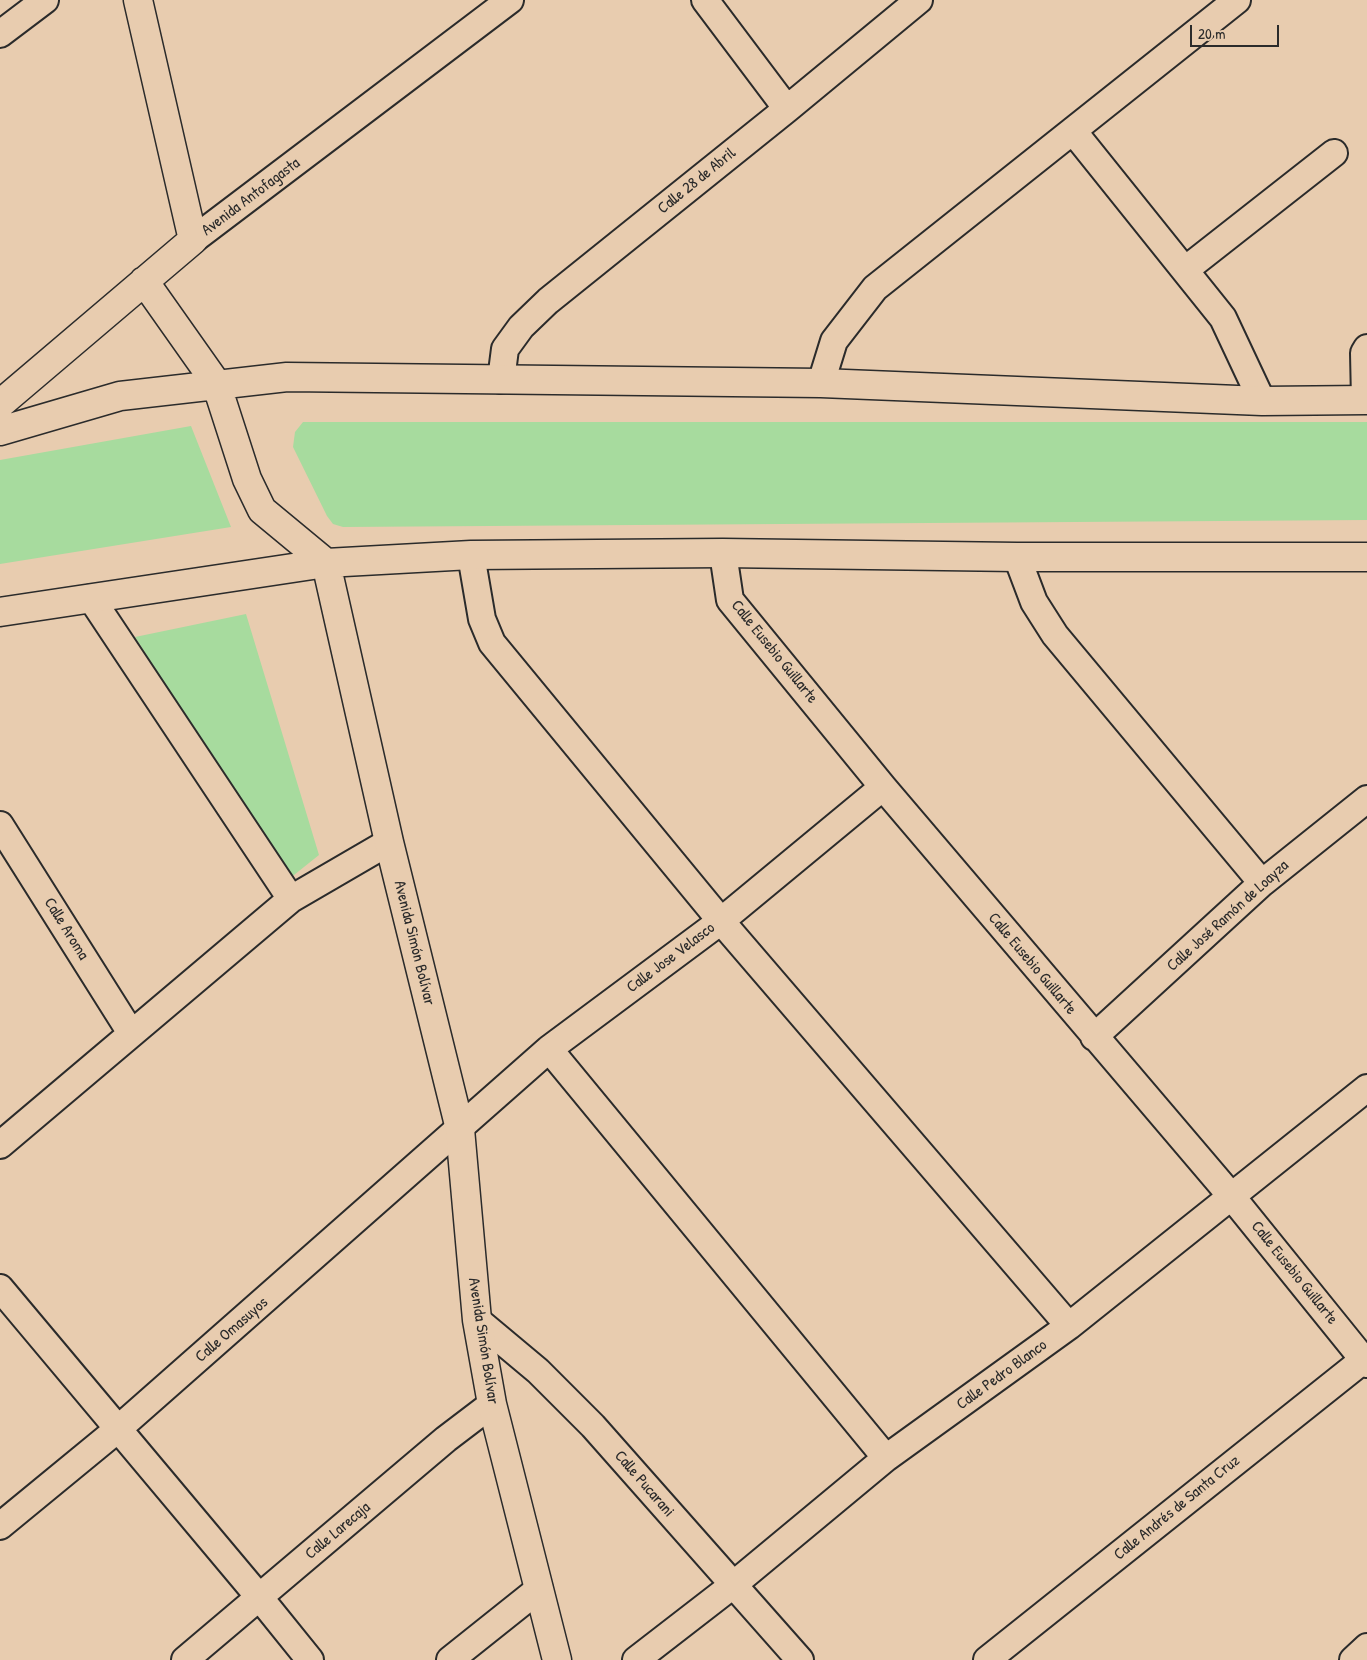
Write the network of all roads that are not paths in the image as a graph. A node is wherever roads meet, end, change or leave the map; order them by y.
1 (44, 0) edge
2 (138, 0) edge
3 (510, 0) edge
4 (705, 0) edge
5 (918, 0) edge
6 (1237, 0) edge
7 (0, 34) edge
8 (788, 109) junction
9 (1074, 131) junction
10 (1334, 153) dead end
11 (193, 240) junction
12 (1185, 270) junction
13 (144, 281) junction
14 (1367, 348) edge
15 (501, 380) junction
16 (216, 383) junction
17 (820, 383) junction
18 (1366, 400) edge
19 (1262, 401) junction
20 (0, 404) edge
21 (0, 431) edge
22 (723, 552) junction
23 (470, 555) junction
24 (1017, 557) junction
25 (1367, 557) edge
26 (326, 563) junction
27 (91, 598) junction
28 (0, 612) edge
29 (883, 786) junction
30 (1367, 799) edge
31 (0, 825) edge
32 (389, 842) junction
33 (1262, 883) junction
34 (291, 899) junction
35 (721, 921) junction
36 (131, 1033) junction
37 (1094, 1037) junction
38 (548, 1049) junction
39 (1367, 1088) edge
40 (460, 1129) junction
41 (0, 1144) edge
42 (1232, 1197) junction
43 (0, 1288) edge
44 (477, 1320) junction
45 (1069, 1326) junction
46 (1366, 1360) edge
47 (492, 1404) junction
48 (118, 1429) junction
49 (886, 1458) junction
50 (0, 1526) edge
51 (733, 1585) junction
52 (539, 1589) junction
53 (260, 1598) junction
54 (1367, 1647) edge
55 (185, 1660) edge
56 (310, 1660) edge
57 (450, 1660) edge
58 (557, 1660) edge
59 (636, 1660) edge
60 (800, 1660) edge
61 (987, 1660) edge
62 (1353, 1660) edge

1 - 7 street
2 - 11 street
3 - 11 street, Avenida Antofagasta
4 - 8 street
5 - 8 street, Calle 28 de Abril
6 - 9 street
8 - 15 street, Calle 28 de Abril
9 - 12 street
9 - 17 street
10 - 12 street
11 - 13 street, Avenida Antofagasta
12 - 19 street
13 - 16 street
13 - 20 street, Avenida Antofagasta
14 - 18 street
15 - 16 street
15 - 17 street
16 - 21 street
16 - 26 street
17 - 19 street
18 - 19 street
22 - 23 street
22 - 24 street
22 - 29 street, Calle Eusebio Guillarte
23 - 26 street
23 - 35 street
24 - 25 street
24 - 33 street
26 - 27 street
26 - 32 street, Avenida Simón Bolívar
27 - 28 street
27 - 34 street
29 - 35 street, Calle Jose Velasco
29 - 37 street, Calle Eusebio Guillarte
30 - 33 street, Calle José Ramón de Loayza
31 - 36 street, Calle Aroma
32 - 34 street
32 - 40 street, Avenida Simón Bolívar
33 - 37 street, Calle José Ramón de Loayza
34 - 36 street
35 - 38 street, Calle Jose Velasco
35 - 45 street
36 - 41 street
37 - 42 street, Calle Eusebio Guillarte
38 - 40 street, Calle Jose Velasco
38 - 49 street
39 - 42 street, Calle Pedro Blanco
40 - 44 street, Avenida Simón Bolívar
40 - 48 street, Calle Omasuyos
42 - 45 street, Calle Pedro Blanco
42 - 46 street, Calle Eusebio Guillarte
43 - 48 street
44 - 47 street, Avenida Simón Bolívar
44 - 51 street, Calle Pucarani
45 - 49 street, Calle Pedro Blanco
46 - 61 street, Calle Andrés de Santa Cruz
47 - 52 street, Avenida Simón Bolívar
47 - 53 street, Calle Larecaja
48 - 50 street, Calle Omasuyos
48 - 53 street
49 - 51 street, Calle Pedro Blanco
51 - 59 street, Calle Pedro Blanco
51 - 60 street, Calle Pucarani
52 - 57 street
52 - 58 street, Avenida Simón Bolívar
53 - 55 street, Calle Larecaja
53 - 56 street
54 - 62 street

